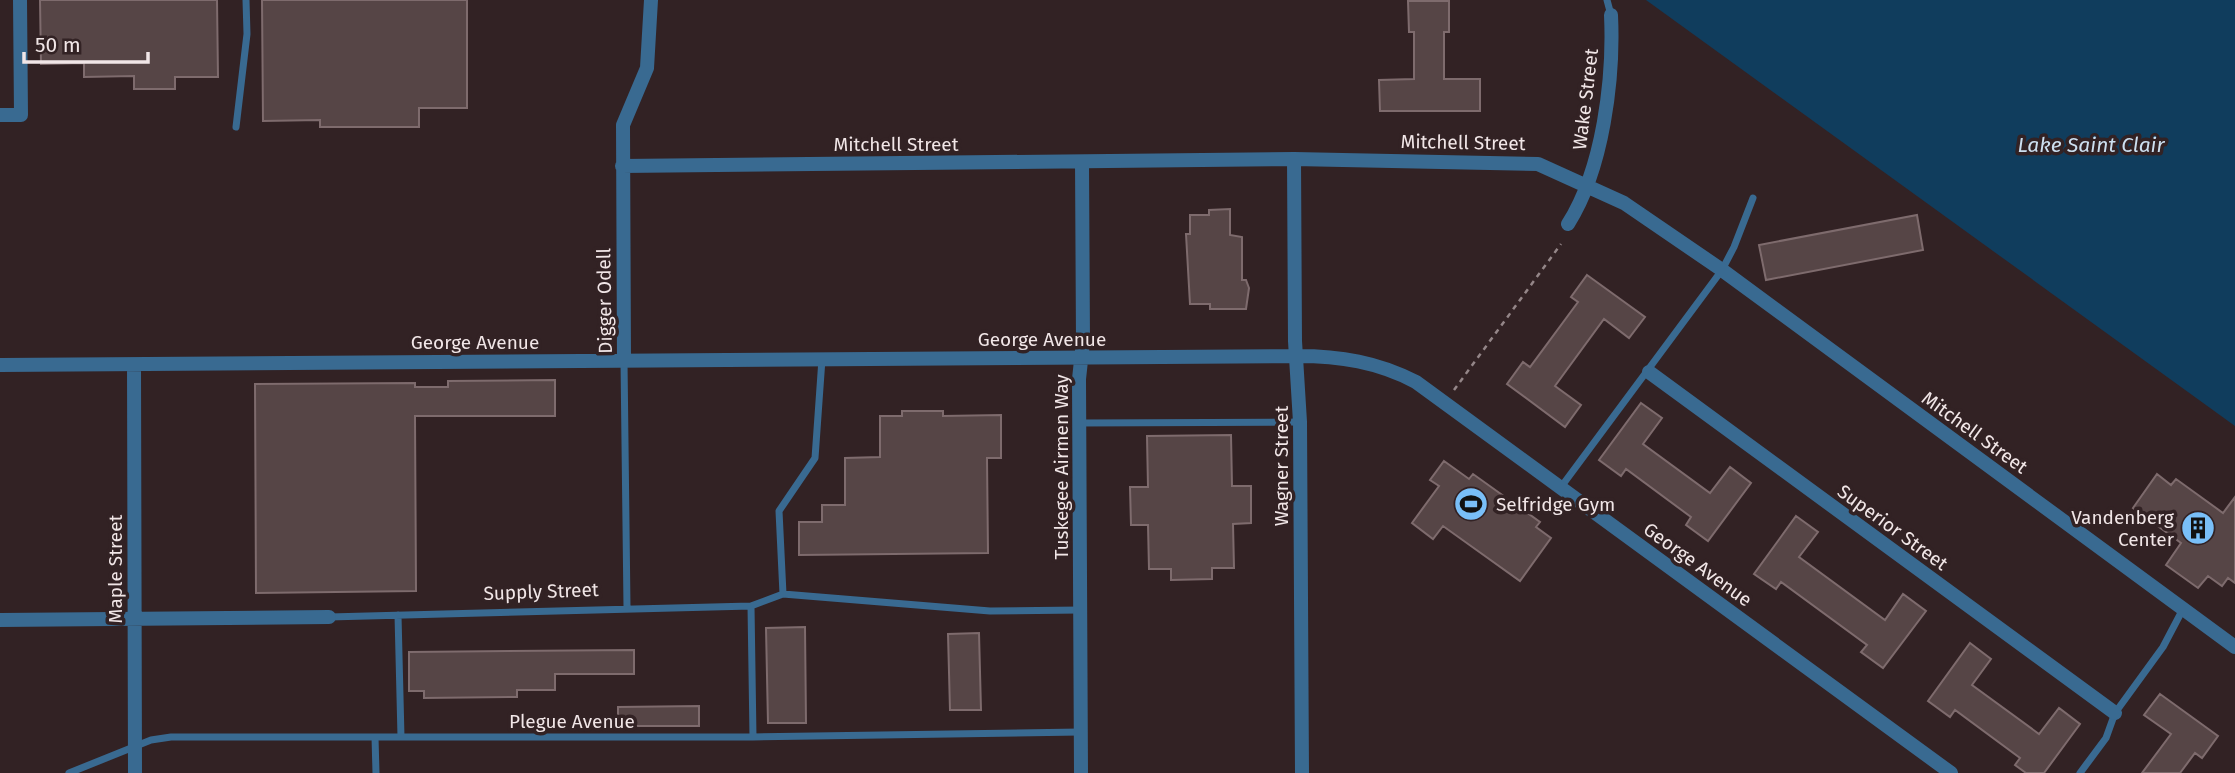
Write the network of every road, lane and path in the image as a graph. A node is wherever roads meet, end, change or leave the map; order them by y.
1 (20, 0) edge
2 (246, 0) edge
3 (651, 0) edge
4 (1607, 0) edge
5 (1611, 15) joint
6 (0, 115) edge
7 (236, 127) dead end
8 (1294, 159) junction
9 (1082, 162) junction
10 (622, 166) junction
11 (1589, 185) junction
12 (1753, 198) dead end
13 (1568, 223) dead end
14 (1561, 244) dead end
15 (1722, 271) junction
16 (1297, 356) junction
17 (1082, 358) junction
18 (821, 359) junction
19 (624, 361) junction
20 (0, 365) edge
21 (134, 365) junction
22 (1649, 372) junction
23 (1452, 392) dead end
24 (1300, 422) junction
25 (1080, 423) junction
26 (1560, 488) junction
27 (783, 594) junction
28 (627, 607) junction
29 (751, 607) junction
30 (2183, 609) junction
31 (1080, 610) junction
32 (398, 615) junction
33 (329, 617) joint
34 (135, 619) junction
35 (0, 620) edge
36 (2235, 647) edge
37 (2115, 713) junction
38 (1081, 732) junction
39 (375, 737) junction
40 (401, 737) junction
41 (753, 737) junction
42 (135, 747) junction
43 (69, 773) edge
44 (135, 773) edge
45 (376, 773) edge
46 (1081, 773) edge
47 (1303, 773) edge
48 (1951, 773) edge
49 (2080, 773) edge

1 - 6 street
2 - 7 lane
3 - 10 street, Digger Odell
4 - 5 lane
5 - 11 street, Wake Street
8 - 9 street, Mitchell Street
8 - 11 street, Mitchell Street
8 - 16 street, Wagner Street
9 - 10 street, Mitchell Street
9 - 17 street, Tuskegee Airmen Way
10 - 19 street, Digger Odell
11 - 13 street, Wake Street
11 - 15 street, Mitchell Street
12 - 15 lane
14 - 23 path
15 - 22 lane
15 - 30 street, Mitchell Street
16 - 17 street, George Avenue
16 - 24 street, Wagner Street
16 - 26 street, George Avenue
17 - 18 street, George Avenue
17 - 25 street, Tuskegee Airmen Way
18 - 19 street, George Avenue
18 - 27 lane
19 - 21 street, George Avenue
19 - 28 lane, Digger Odell
20 - 21 street, George Avenue
21 - 34 street, Maple Street
22 - 26 lane
22 - 37 street, Superior Street
24 - 25 lane
24 - 47 street, Wagner Street
25 - 31 street, Tuskegee Airmen Way
26 - 48 street, George Avenue
27 - 29 lane, Supply Street
27 - 31 lane, Supply Street
28 - 29 lane, Supply Street
28 - 32 lane, Supply Street
29 - 41 lane
30 - 36 street, Mitchell Street
30 - 37 lane
31 - 38 street, Tuskegee Airmen Way
32 - 33 lane, Supply Street
32 - 40 lane
33 - 34 street, Supply Street
34 - 35 street, Supply Street
34 - 42 street, Maple Street
37 - 49 lane
38 - 41 lane, Plegue Avenue
38 - 46 street, Tuskegee Airmen Way
39 - 40 lane, Plegue Avenue
39 - 42 lane, Plegue Avenue
39 - 45 lane
40 - 41 lane, Plegue Avenue
42 - 43 lane, Plegue Avenue
42 - 44 street, Maple Street

